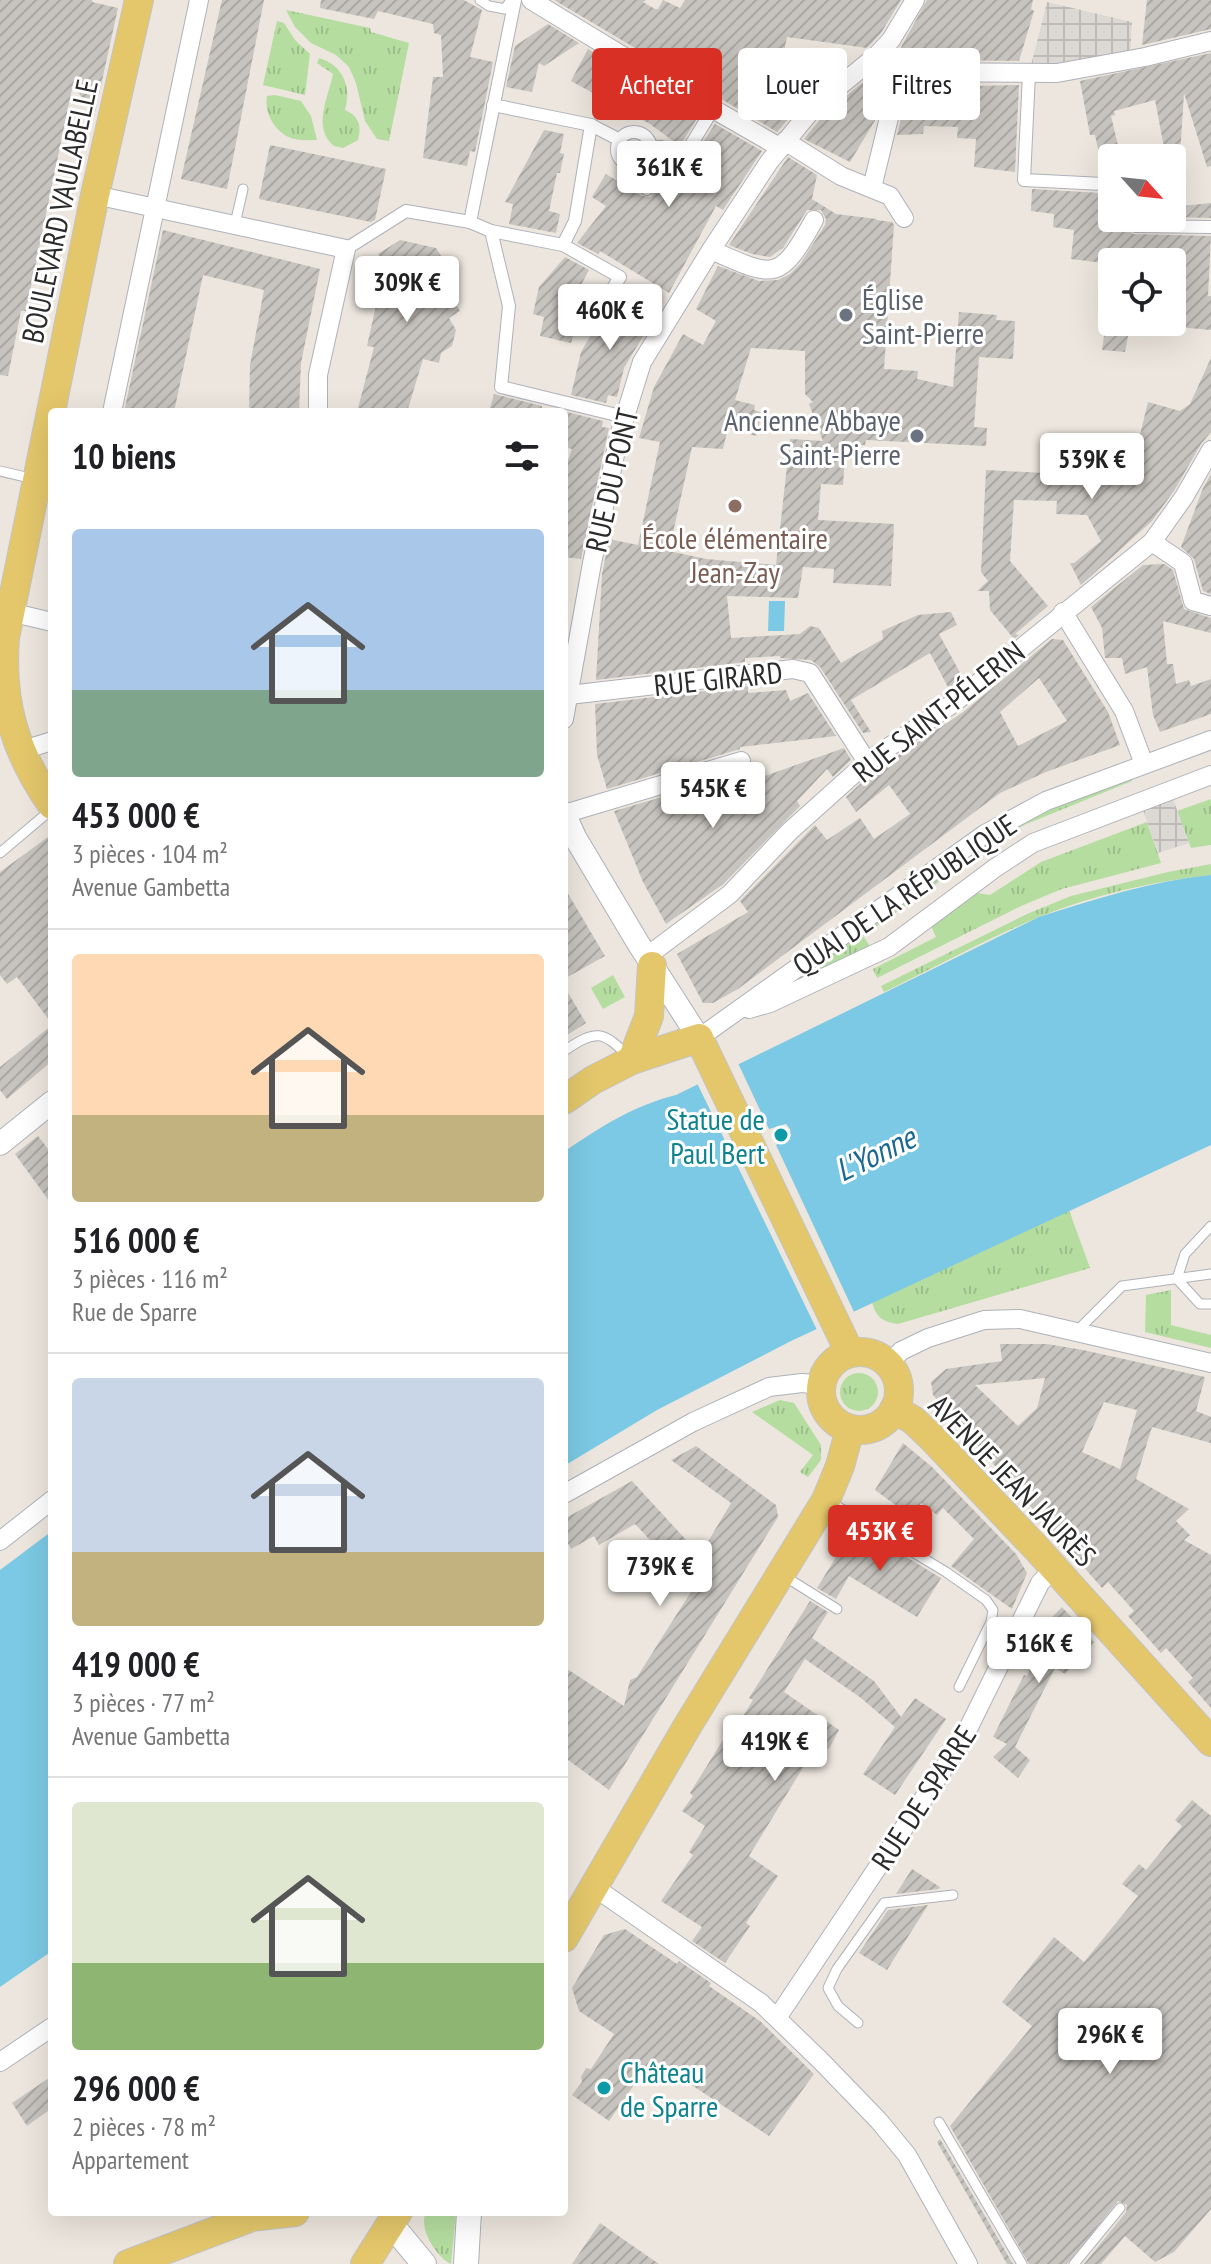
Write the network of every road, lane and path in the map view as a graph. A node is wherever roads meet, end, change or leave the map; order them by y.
1 (139, 0) edge
2 (199, 0) edge
3 (480, 0) edge
4 (513, 0) edge
5 (531, 0) edge
6 (910, 4) edge
7 (1211, 41) edge
8 (611, 48) edge
9 (884, 48) edge
10 (863, 67) edge
11 (980, 73) edge
12 (1029, 73) junction
13 (493, 105) junction
14 (722, 114) edge
15 (706, 120) edge
16 (888, 120) edge
17 (591, 125) junction
18 (620, 140) junction
19 (783, 144) junction
20 (651, 148) junction
21 (639, 166) junction
22 (1098, 184) edge
23 (872, 188) junction
24 (243, 189) dead end
25 (647, 189) dead end
26 (95, 195) junction
27 (157, 207) junction
28 (904, 218) dead end
29 (814, 220) dead end
30 (470, 222) junction
31 (235, 224) junction
32 (1186, 227) edge
33 (1211, 227) edge
34 (491, 231) junction
35 (563, 245) junction
36 (346, 249) junction
37 (711, 250) junction
38 (576, 313) dead end
39 (52, 408) edge
40 (113, 408) edge
41 (318, 408) edge
42 (625, 417) junction
43 (48, 430) edge
44 (1211, 450) edge
45 (0, 471) edge
46 (38, 480) junction
47 (1152, 542) junction
48 (1211, 606) edge
49 (10, 612) junction
50 (1063, 612) junction
51 (48, 621) edge
52 (2, 681) edge
53 (569, 695) junction
54 (568, 700) edge
55 (1211, 740) edge
56 (48, 742) edge
57 (10, 749) edge
58 (741, 761) dead end
59 (867, 762) junction
60 (1144, 764) junction
61 (1211, 775) edge
62 (48, 801) edge
63 (48, 811) edge
64 (568, 812) edge
65 (568, 822) edge
66 (0, 853) edge
67 (649, 961) junction
68 (738, 1011) junction
69 (699, 1038) junction
70 (568, 1048) edge
71 (632, 1060) junction
72 (568, 1097) edge
73 (48, 1105) edge
74 (2, 1139) edge
75 (1211, 1226) edge
76 (1211, 1274) edge
77 (1177, 1279) junction
78 (1211, 1304) edge
79 (1076, 1332) junction
80 (850, 1353) junction
81 (1211, 1363) edge
82 (889, 1364) junction
83 (821, 1385) junction
84 (894, 1409) junction
85 (850, 1429) junction
86 (568, 1492) edge
87 (826, 1500) junction
88 (48, 1503) edge
89 (0, 1541) edge
90 (1054, 1568) junction
91 (781, 1574) junction
92 (837, 1609) dead end
93 (959, 1687) dead end
94 (1211, 1742) edge
95 (594, 1887) junction
96 (953, 1895) dead end
97 (568, 1931) edge
98 (777, 2018) junction
99 (858, 2023) dead end
100 (48, 2033) edge
101 (0, 2062) edge
102 (939, 2122) dead end
103 (1120, 2208) dead end
104 (251, 2216) edge
105 (386, 2216) edge
106 (469, 2216) edge
107 (128, 2264) edge
108 (365, 2264) edge
109 (424, 2264) edge
110 (466, 2264) edge
111 (968, 2264) edge
112 (1022, 2264) edge
113 (1074, 2264) edge

1 - 26 main road, BOULEVARD VAULABELLE
2 - 27 street
3 - 4 lane
4 - 13 street
5 - 8 street
6 - 9 street, RUE DU PONT
7 - 12 street
10 - 19 street, RUE DU PONT
11 - 12 street
12 - 22 street
13 - 17 street
13 - 30 street
14 - 19 street
15 - 20 street
16 - 23 street
17 - 18 street
17 - 35 street
18 - 20 street
18 - 21 street
19 - 23 street
19 - 37 street, RUE DU PONT
20 - 21 street
21 - 25 street
23 - 28 street
24 - 31 lane
26 - 27 street
26 - 39 main road, BOULEVARD VAULABELLE
27 - 31 street
27 - 40 street
29 - 37 street
30 - 34 street
30 - 36 street
31 - 36 street
32 - 33 street
34 - 35 street
34 - 42 street
35 - 38 street
36 - 41 street
37 - 42 street, RUE DU PONT
42 - 53 street, RUE DU PONT
43 - 46 main road, BOULEVARD VAULABELLE
44 - 47 street, RUE SAINT-PÉLERIN
45 - 46 lane
46 - 49 main road, BOULEVARD VAULABELLE
47 - 48 street
47 - 50 street, RUE SAINT-PÉLERIN
49 - 51 street
49 - 52 main road, BOULEVARD VAULABELLE
50 - 59 street, RUE SAINT-PÉLERIN
50 - 60 street
52 - 57 main road, BOULEVARD VAULABELLE
53 - 54 street, RUE DU PONT
53 - 59 street, RUE GIRARD
55 - 60 street, QUAI DE LA RÉPUBLIQUE
56 - 57 street
57 - 62 main road, BOULEVARD VAULABELLE
58 - 64 street
59 - 67 street, RUE SAINT-PÉLERIN
60 - 68 street, QUAI DE LA RÉPUBLIQUE
61 - 68 street, QUAI DE LA RÉPUBLIQUE
63 - 66 lane
65 - 67 street
67 - 69 street
67 - 71 main road
68 - 69 street, QUAI DE LA RÉPUBLIQUE
69 - 71 main road
69 - 80 main road
70 - 71 lane
71 - 72 main road
73 - 74 street
75 - 77 lane
76 - 77 lane
77 - 78 lane
77 - 79 lane
79 - 81 street
79 - 82 street
80 - 82 main road
80 - 83 main road
82 - 84 main road
83 - 85 main road
83 - 86 street
84 - 85 main road
84 - 90 main road, AVENUE JEAN JAURÈS
85 - 87 main road
87 - 91 main road
87 - 93 lane
88 - 89 street
90 - 94 main road, AVENUE JEAN JAURÈS
90 - 98 street, RUE DE SPARRE
91 - 92 lane
91 - 95 main road
95 - 97 main road
95 - 98 street
96 - 99 lane
98 - 111 street
100 - 101 street
102 - 112 lane
103 - 113 lane
104 - 107 main road
105 - 108 main road
105 - 109 main road
106 - 110 main road

